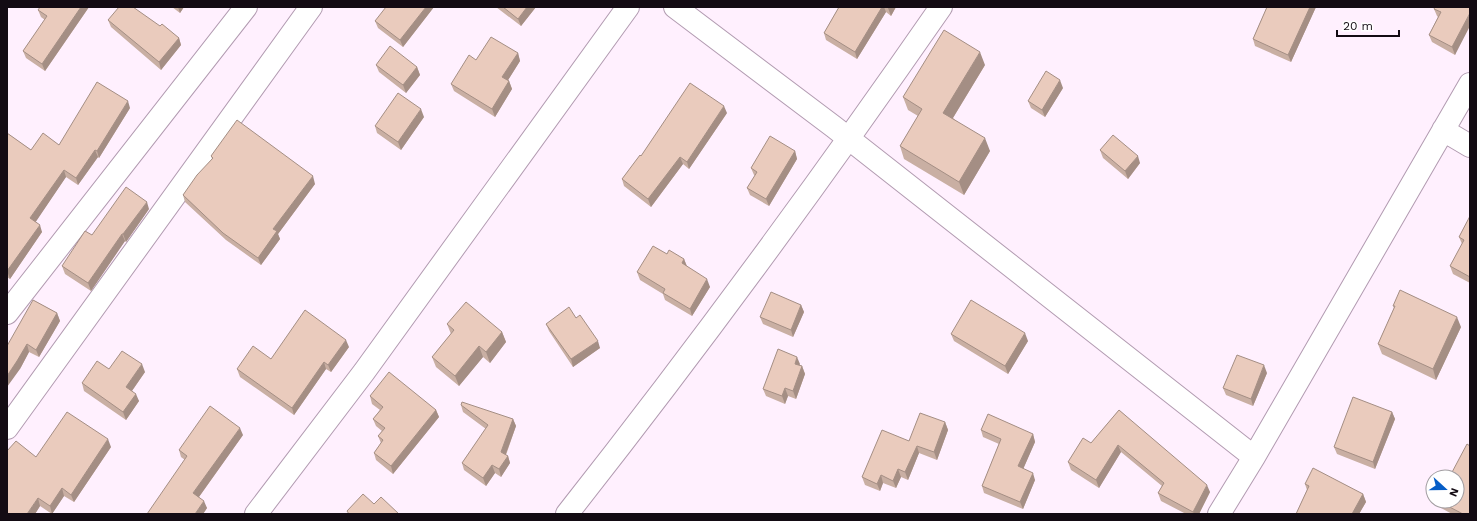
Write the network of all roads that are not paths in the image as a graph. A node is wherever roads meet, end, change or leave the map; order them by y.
1 (246, 7) edge
2 (311, 7) edge
3 (628, 7) edge
4 (675, 7) edge
5 (941, 7) edge
6 (1470, 84) edge
7 (1443, 130) junction
8 (849, 139) junction
9 (1470, 146) edge
10 (7, 313) edge
11 (7, 428) edge
12 (1254, 457) junction
13 (256, 514) edge
14 (567, 514) edge
15 (1219, 514) edge

1 - 10 street
2 - 11 street
3 - 13 street
4 - 8 street
5 - 8 street
6 - 7 street
7 - 9 street
7 - 12 street
8 - 12 street
8 - 14 street
12 - 15 street

